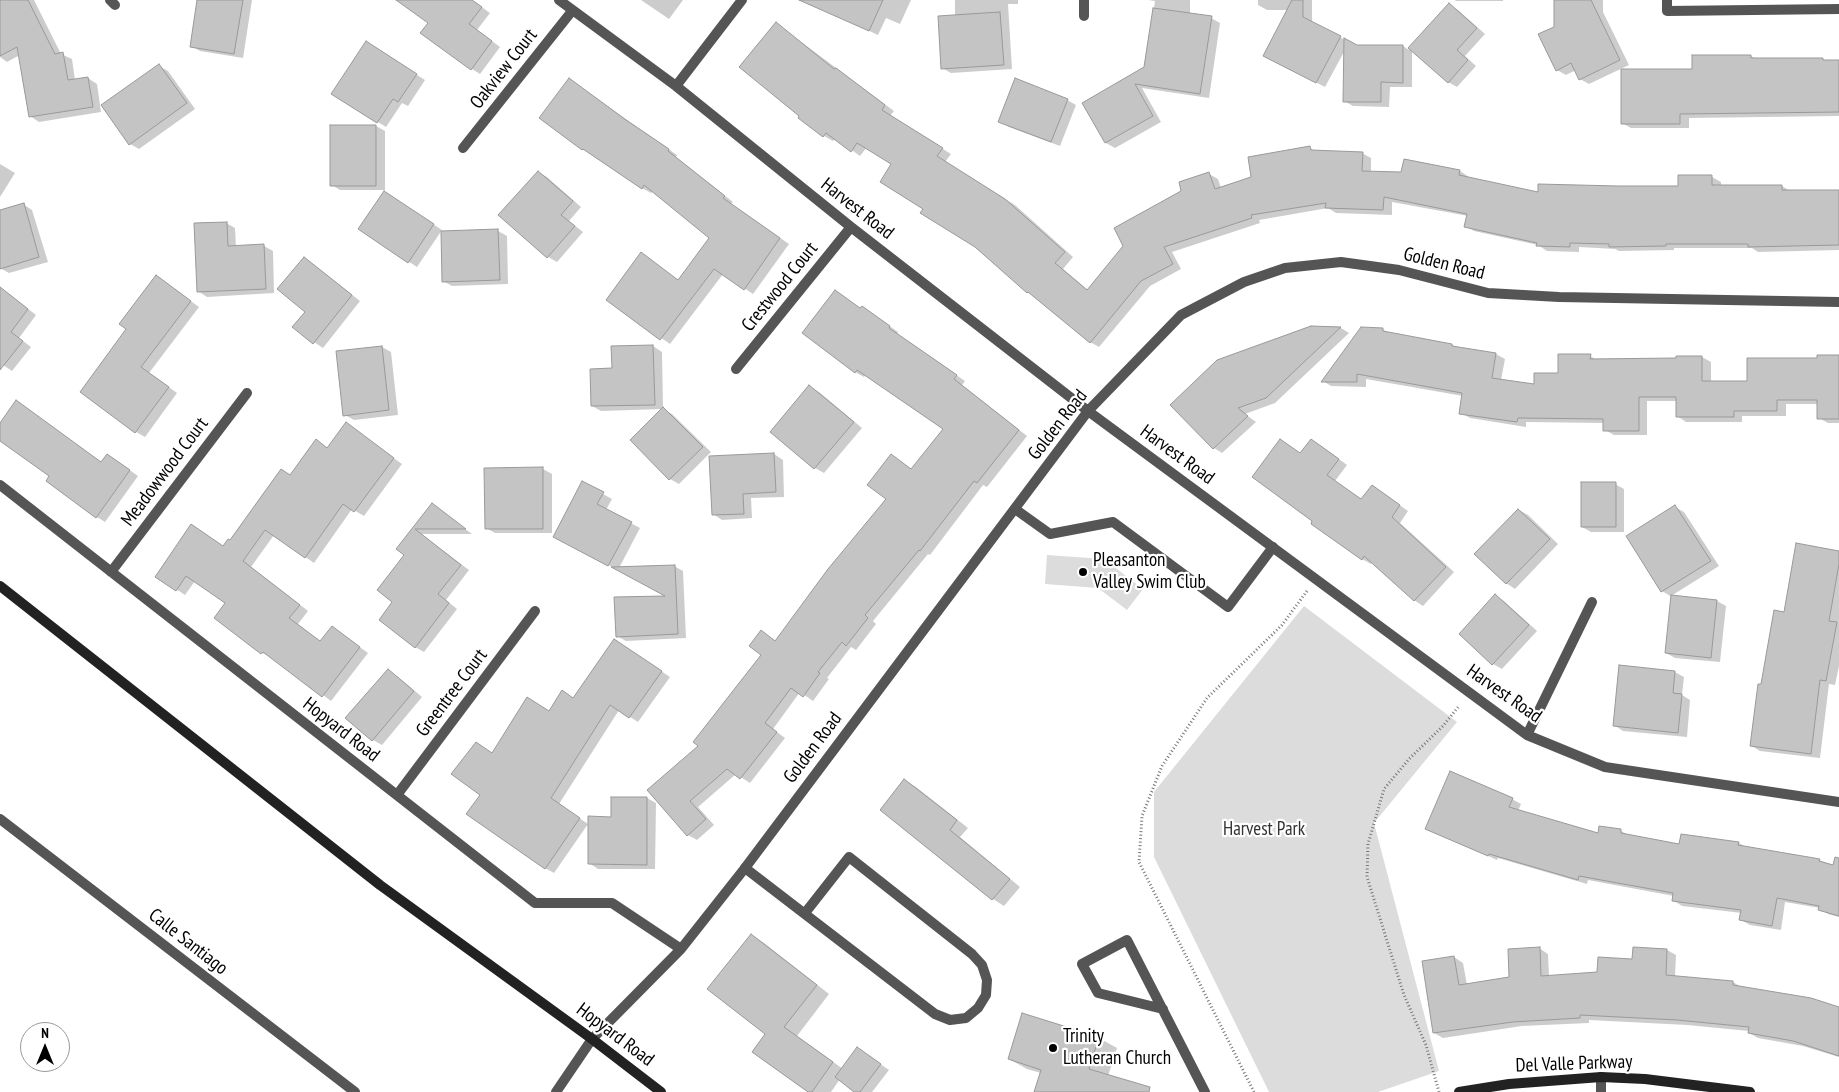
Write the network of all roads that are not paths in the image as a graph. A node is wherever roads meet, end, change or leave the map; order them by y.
1 (559, 0) edge
2 (742, 0) edge
3 (1084, 0) edge
4 (1668, 0) edge
5 (1839, 9) edge
6 (572, 11) junction
7 (1084, 16) dead end
8 (676, 86) junction
9 (463, 148) dead end
10 (851, 227) junction
11 (1839, 302) edge
12 (736, 369) dead end
13 (247, 393) dead end
14 (1088, 411) junction
15 (0, 485) edge
16 (1015, 509) junction
17 (1273, 547) junction
18 (111, 572) junction
19 (0, 586) edge
20 (1592, 602) dead end
21 (535, 611) dead end
22 (1526, 735) junction
23 (397, 795) junction
24 (1839, 802) edge
25 (0, 820) edge
26 (745, 868) junction
27 (805, 913) junction
28 (681, 949) junction
29 (1162, 1009) junction
30 (592, 1039) junction
31 (1600, 1077) junction
32 (355, 1092) edge
33 (556, 1092) edge
34 (661, 1092) edge
35 (1205, 1092) edge
36 (1459, 1092) edge
37 (1601, 1092) edge
38 (1750, 1092) edge

1 - 6 street, Harvest Road
2 - 8 street
3 - 7 street
4 - 5 street
6 - 8 street, Harvest Road
6 - 9 street, Oakview Court
8 - 10 street, Harvest Road
10 - 12 street, Crestwood Court
10 - 14 street, Harvest Road
11 - 14 street, Golden Road
13 - 18 street, Meadowwood Court
14 - 16 street, Golden Road
14 - 17 street, Harvest Road
15 - 18 street, Hopyard Road
16 - 17 street
16 - 26 street, Golden Road
17 - 22 street, Harvest Road
18 - 23 street, Hopyard Road
19 - 30 main road, Hopyard Road
20 - 22 street
21 - 23 street, Greentree Court
22 - 24 street, Harvest Road
23 - 28 street, Hopyard Road
25 - 32 street, Calle Santiago
26 - 27 street
26 - 28 street, Golden Road
27 - 27 street
28 - 30 street, Golden Road
29 - 29 street
29 - 35 street
30 - 33 street, Golden Road
30 - 34 main road, Hopyard Road
31 - 36 main road, Del Valle Parkway
31 - 37 street
31 - 38 main road, Del Valle Parkway

